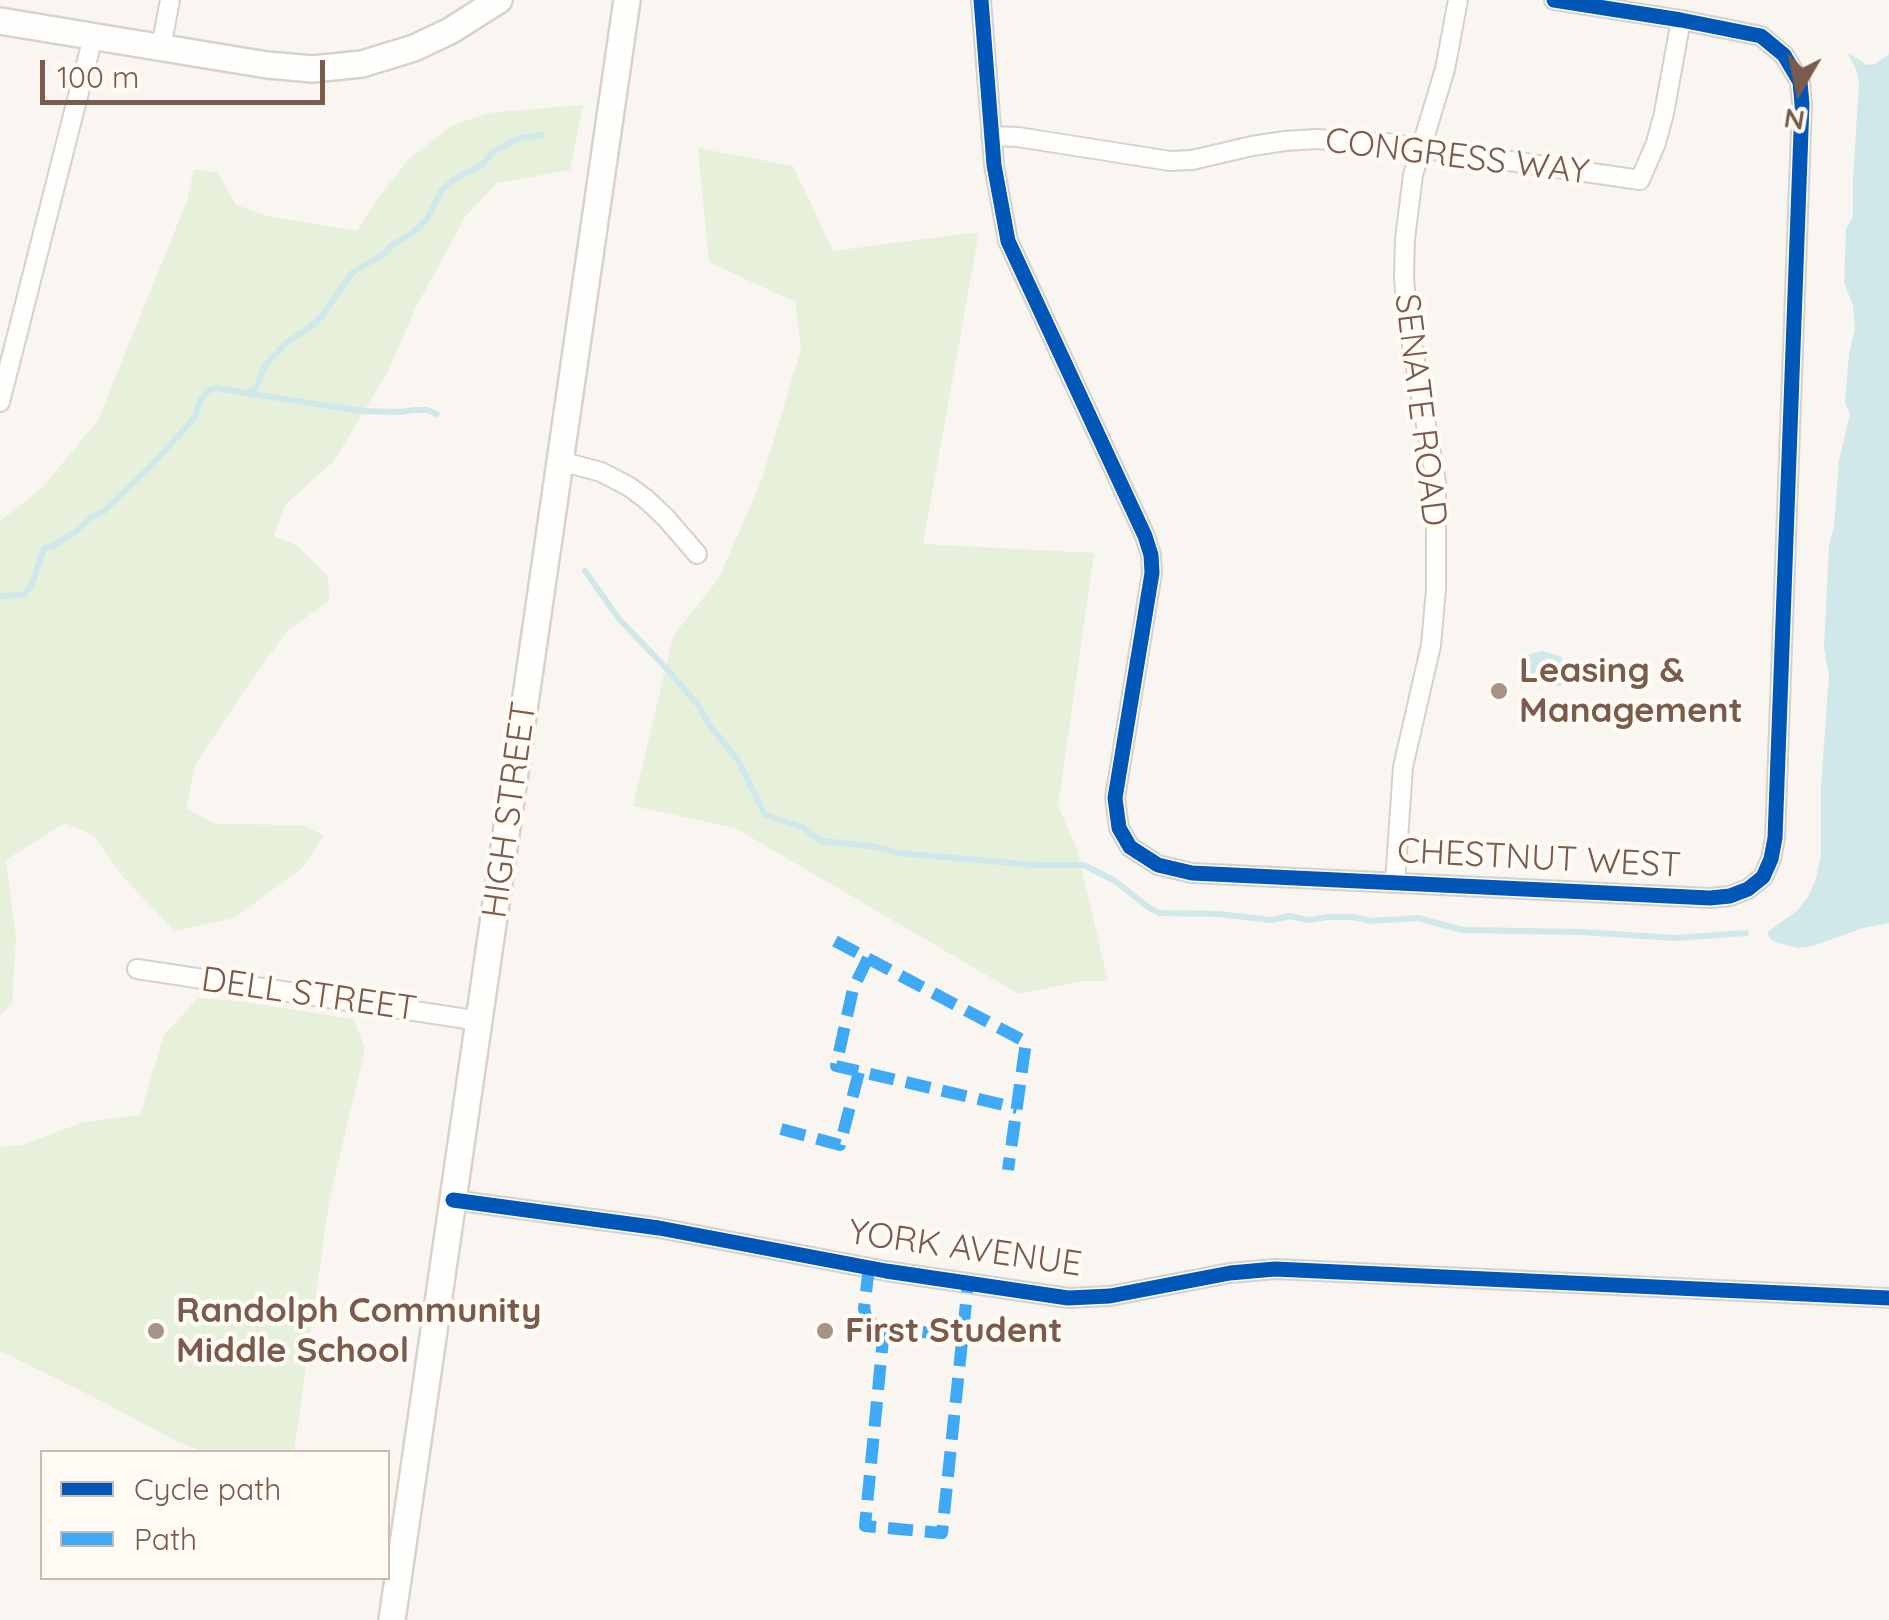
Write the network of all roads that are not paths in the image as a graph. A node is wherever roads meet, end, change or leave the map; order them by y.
1 (170, 0) edge
2 (499, 0) edge
3 (627, 0) edge
4 (981, 0) edge
5 (1458, 0) edge
6 (1554, 0) edge
7 (1681, 20) junction
8 (0, 21) edge
9 (93, 37) junction
10 (161, 48) junction
11 (992, 136) junction
12 (1421, 146) junction
13 (0, 402) edge
14 (560, 461) junction
15 (697, 554) dead end
16 (1395, 882) junction
17 (137, 970) dead end
18 (480, 1020) junction
19 (453, 1200) junction
20 (1889, 1298) edge
21 (392, 1620) edge

1 - 10 street
2 - 10 main road
3 - 14 main road, HIGH STREET
4 - 11 street, CHESTNUT WEST
5 - 12 street, SENATE ROAD
6 - 7 street, CHESTNUT WEST
7 - 12 street, CONGRESS WAY
7 - 16 street, CHESTNUT WEST
8 - 9 main road
9 - 10 main road
9 - 13 street
11 - 12 street, CONGRESS WAY
11 - 16 street, CHESTNUT WEST
12 - 16 street, SENATE ROAD
14 - 15 street
14 - 18 main road, HIGH STREET
17 - 18 street, DELL STREET
18 - 19 main road, HIGH STREET
19 - 20 street, YORK AVENUE
19 - 21 main road, HIGH STREET

